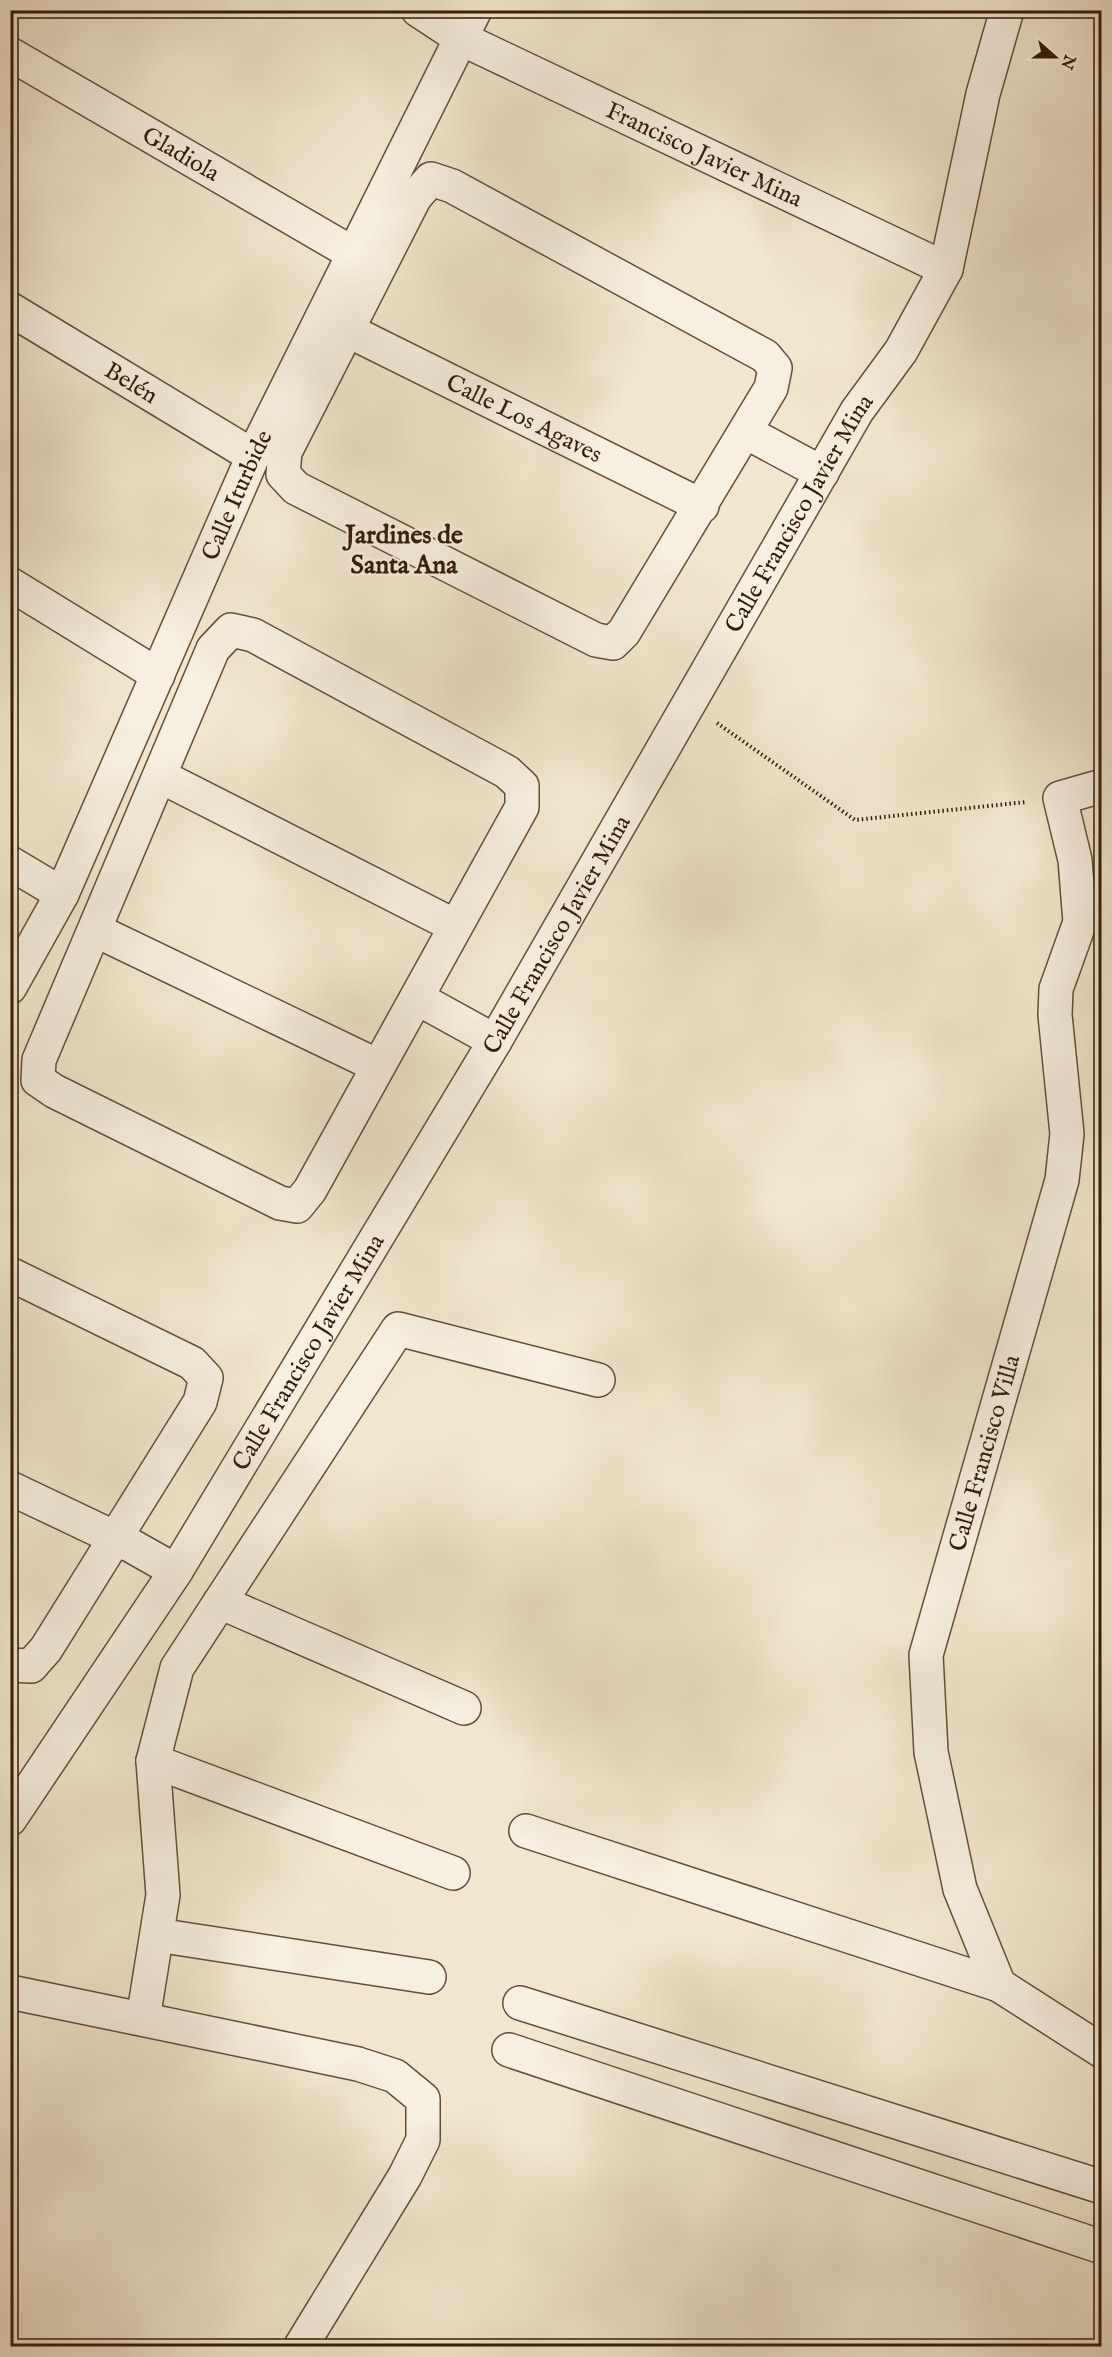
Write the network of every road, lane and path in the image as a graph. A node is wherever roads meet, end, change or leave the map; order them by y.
1 (418, 10) edge
2 (1007, 10) edge
3 (468, 25) edge
4 (10, 54) edge
5 (352, 253) junction
6 (946, 269) junction
7 (10, 309) edge
8 (347, 330) junction
9 (746, 432) junction
10 (253, 456) junction
11 (822, 473) junction
12 (702, 506) junction
13 (10, 584) edge
14 (158, 675) junction
15 (689, 704) junction
16 (160, 776) junction
17 (1101, 786) edge
18 (1060, 798) junction
19 (10, 862) edge
20 (62, 894) junction
21 (455, 926) junction
22 (95, 930) junction
23 (10, 987) edge
24 (417, 998) junction
25 (495, 1041) junction
26 (378, 1066) junction
27 (10, 1274) edge
28 (598, 1380) dead end
29 (10, 1488) edge
30 (115, 1538) junction
31 (176, 1571) junction
32 (219, 1602) junction
33 (10, 1665) edge
34 (464, 1708) dead end
35 (153, 1761) junction
36 (10, 1819) edge
37 (526, 1831) dead end
38 (453, 1873) dead end
39 (157, 1935) junction
40 (429, 1977) dead end
41 (999, 1985) junction
42 (11, 1991) edge
43 (520, 2004) dead end
44 (143, 2019) junction
45 (508, 2050) dead end
46 (1101, 2051) edge
47 (1101, 2187) edge
48 (1101, 2247) edge
49 (301, 2346) edge

1 - 3 street, Francisco Javier Mina
2 - 6 street, Calle Francisco Javier Mina
3 - 5 street, Calle Iturbide
3 - 6 street, Francisco Javier Mina
4 - 5 street, Gladiola
5 - 10 street, Calle Iturbide
6 - 11 street, Calle Francisco Javier Mina
7 - 10 street, Belén
8 - 9 street
8 - 12 street, Calle Los Agaves
8 - 12 street
9 - 11 street
9 - 12 street
10 - 14 street, Calle Iturbide
11 - 15 street, Calle Francisco Javier Mina
13 - 14 street
14 - 20 street, Calle Iturbide
15 - 18 path
15 - 25 street, Calle Francisco Javier Mina
16 - 21 street
16 - 21 street
16 - 22 street
17 - 18 street
18 - 41 street, Calle Francisco Villa
19 - 20 street
20 - 23 street, Calle Iturbide
21 - 24 street
22 - 26 street
22 - 26 street
24 - 25 street
24 - 26 street
25 - 31 street, Calle Francisco Javier Mina
27 - 30 street
28 - 32 street
29 - 30 street
30 - 31 street
30 - 33 street
31 - 36 street, Calle Francisco Javier Mina
32 - 34 street
32 - 35 street
35 - 38 street
35 - 39 street
37 - 41 street
39 - 40 street
39 - 44 street
41 - 46 street
42 - 44 street
43 - 47 street
44 - 49 street
45 - 48 street

